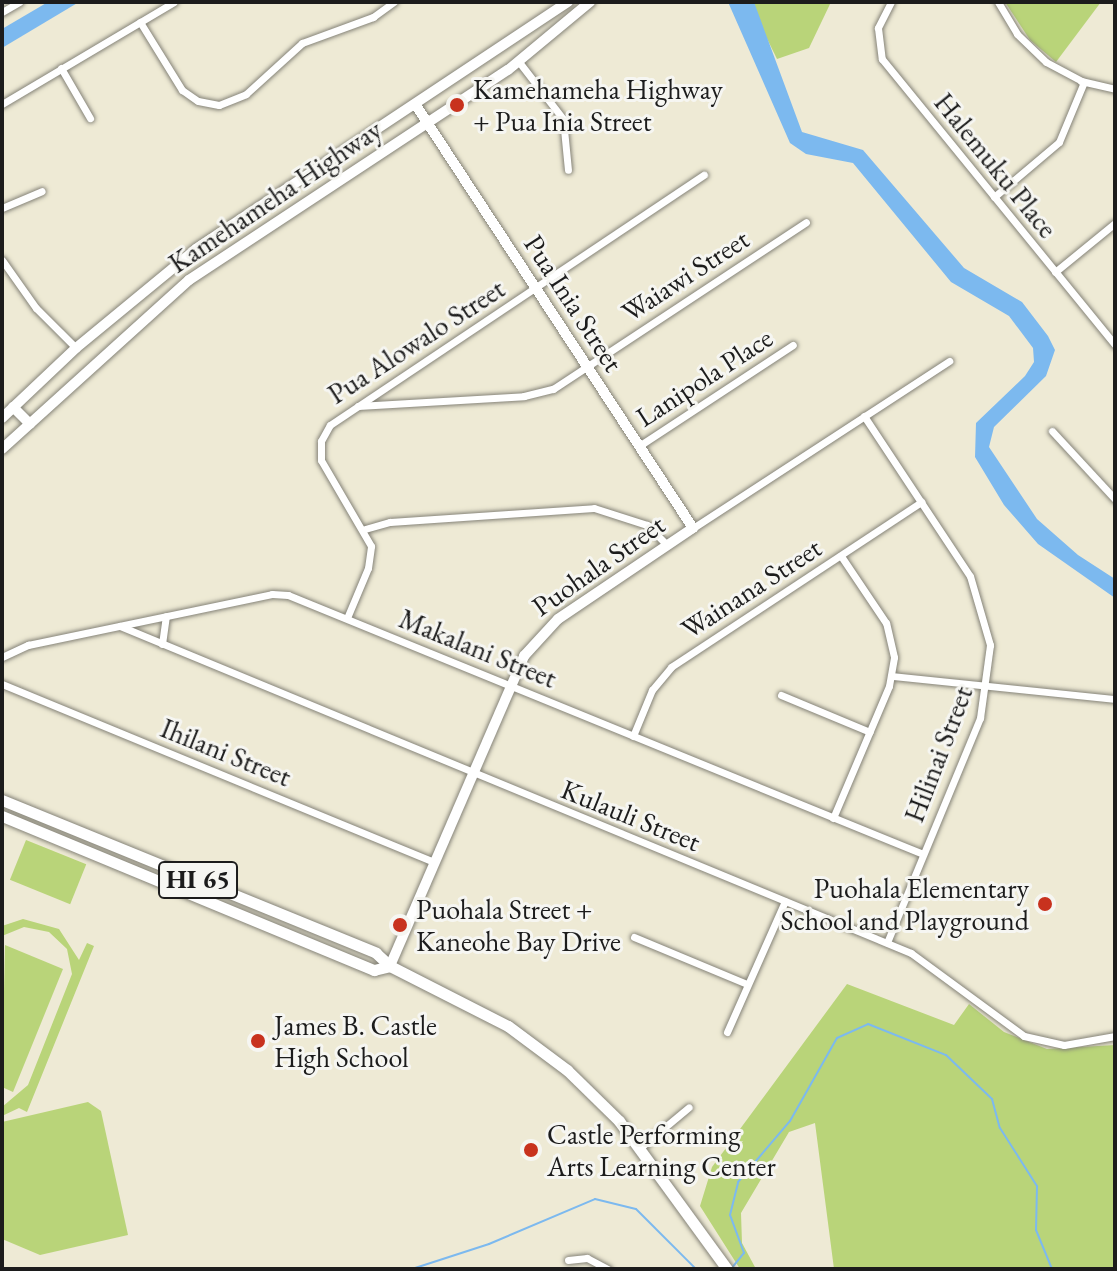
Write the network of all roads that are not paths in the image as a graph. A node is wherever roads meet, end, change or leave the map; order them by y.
1 (19, 2) edge
2 (174, 2) edge
3 (394, 2) edge
4 (568, 2) edge
5 (590, 2) edge
6 (891, 2) edge
7 (998, 2) edge
8 (555, 6) edge
9 (2, 12) edge
10 (140, 22) junction
11 (566, 25) junction
12 (519, 62) junction
13 (61, 68) junction
14 (1084, 82) junction
15 (1115, 89) edge
16 (2, 104) edge
17 (415, 104) junction
18 (90, 118) dead end
19 (427, 123) junction
20 (568, 170) dead end
21 (704, 175) dead end
22 (42, 191) dead end
23 (994, 197) junction
24 (2, 208) edge
25 (806, 222) dead end
26 (1115, 223) edge
27 (185, 257) junction
28 (2, 260) edge
29 (1055, 272) junction
30 (194, 277) junction
31 (535, 289) junction
32 (1114, 341) edge
33 (793, 345) dead end
34 (76, 348) junction
35 (949, 361) dead end
36 (587, 366) junction
37 (7, 405) edge
38 (356, 406) junction
39 (864, 416) junction
40 (2, 418) edge
41 (30, 424) junction
42 (1052, 431) dead end
43 (639, 446) junction
44 (2, 449) edge
45 (1115, 499) edge
46 (921, 502) junction
47 (693, 528) junction
48 (365, 529) junction
49 (667, 545) junction
50 (841, 556) junction
51 (166, 616) junction
52 (347, 618) junction
53 (120, 626) junction
54 (162, 644) junction
55 (2, 657) edge
56 (892, 676) junction
57 (2, 684) edge
58 (507, 684) junction
59 (988, 687) junction
60 (781, 695) dead end
61 (1115, 699) edge
62 (870, 732) junction
63 (633, 736) junction
64 (470, 774) junction
65 (2, 800) edge
66 (2, 816) edge
67 (833, 818) junction
68 (923, 854) junction
69 (433, 862) junction
70 (785, 901) junction
71 (286, 916) junction
72 (281, 930) junction
73 (634, 937) dead end
74 (887, 942) junction
75 (390, 966) junction
76 (747, 984) junction
77 (727, 1032) dead end
78 (1115, 1036) edge
79 (689, 1107) dead end
80 (641, 1147) junction
81 (568, 1260) dead end
82 (608, 1269) edge
83 (727, 1269) edge

1 - 9 street
2 - 10 street
3 - 10 street
4 - 8 main road, Kamehameha Highway
5 - 11 main road, Kamehameha Highway
6 - 23 street, Halemuku Place
7 - 14 street
8 - 11 main road
8 - 17 main road, Kamehameha Highway
10 - 13 street
11 - 12 main road, Kamehameha Highway
12 - 19 main road, Kamehameha Highway
12 - 20 street
13 - 16 street
13 - 18 street
14 - 15 street
14 - 23 street
17 - 19 main road, Pua Inia Street
17 - 27 main road, Kamehameha Highway
19 - 30 main road, Kamehameha Highway
19 - 31 main road, Pua Inia Street
21 - 31 street, Pua Alowalo Street
22 - 24 street
23 - 29 street, Halemuku Place
25 - 36 street, Waiawi Street
26 - 29 street
27 - 30 main road
27 - 34 main road, Kamehameha Highway
28 - 34 street
29 - 32 street, Halemuku Place
30 - 41 main road, Kamehameha Highway
31 - 36 main road, Pua Inia Street
31 - 38 street, Pua Alowalo Street
33 - 43 street, Lanipola Place
34 - 37 main road, Kamehameha Highway
35 - 39 street, Puohala Street
36 - 38 street, Waiawi Street
36 - 43 main road, Pua Inia Street
37 - 40 main road, Kamehameha Highway
37 - 41 main road
38 - 48 street, Pua Alowalo Street
39 - 46 street, Hilinai Street
39 - 47 street, Puohala Street
41 - 44 main road, Kamehameha Highway
42 - 45 street
43 - 47 main road, Pua Inia Street
46 - 50 street, Wainana Street
46 - 59 street, Hilinai Street
47 - 49 main road, Puohala Street
48 - 49 street
48 - 52 street, Pua Alowalo Street
49 - 58 main road, Puohala Street
50 - 56 street
50 - 63 street, Wainana Street
51 - 52 street, Makalani Street
51 - 53 street, Makalani Street
51 - 54 street
52 - 58 street, Makalani Street
53 - 54 street, Kulauli Street
53 - 55 street, Makalani Street
54 - 64 street, Kulauli Street
56 - 59 street
56 - 62 street
57 - 69 street, Ihilani Street
58 - 63 street, Makalani Street
58 - 64 main road, Puohala Street
59 - 61 street
59 - 68 street, Hilinai Street
60 - 62 street
62 - 67 street
63 - 67 street, Makalani Street
64 - 69 main road, Puohala Street
64 - 70 street, Kulauli Street
65 - 71 main road, HI 65
66 - 72 main road, HI 65
67 - 68 street, Makalani Street
68 - 74 street, Hilinai Street
69 - 75 main road, Puohala Street
70 - 74 street, Kulauli Street
70 - 76 street
71 - 72 main road
71 - 75 main road, HI 65
72 - 75 main road, HI 65
73 - 76 street
74 - 78 street, Kulauli Street
75 - 80 main road, HI 65
76 - 77 street
79 - 80 street
80 - 83 main road, HI 65
81 - 82 street

